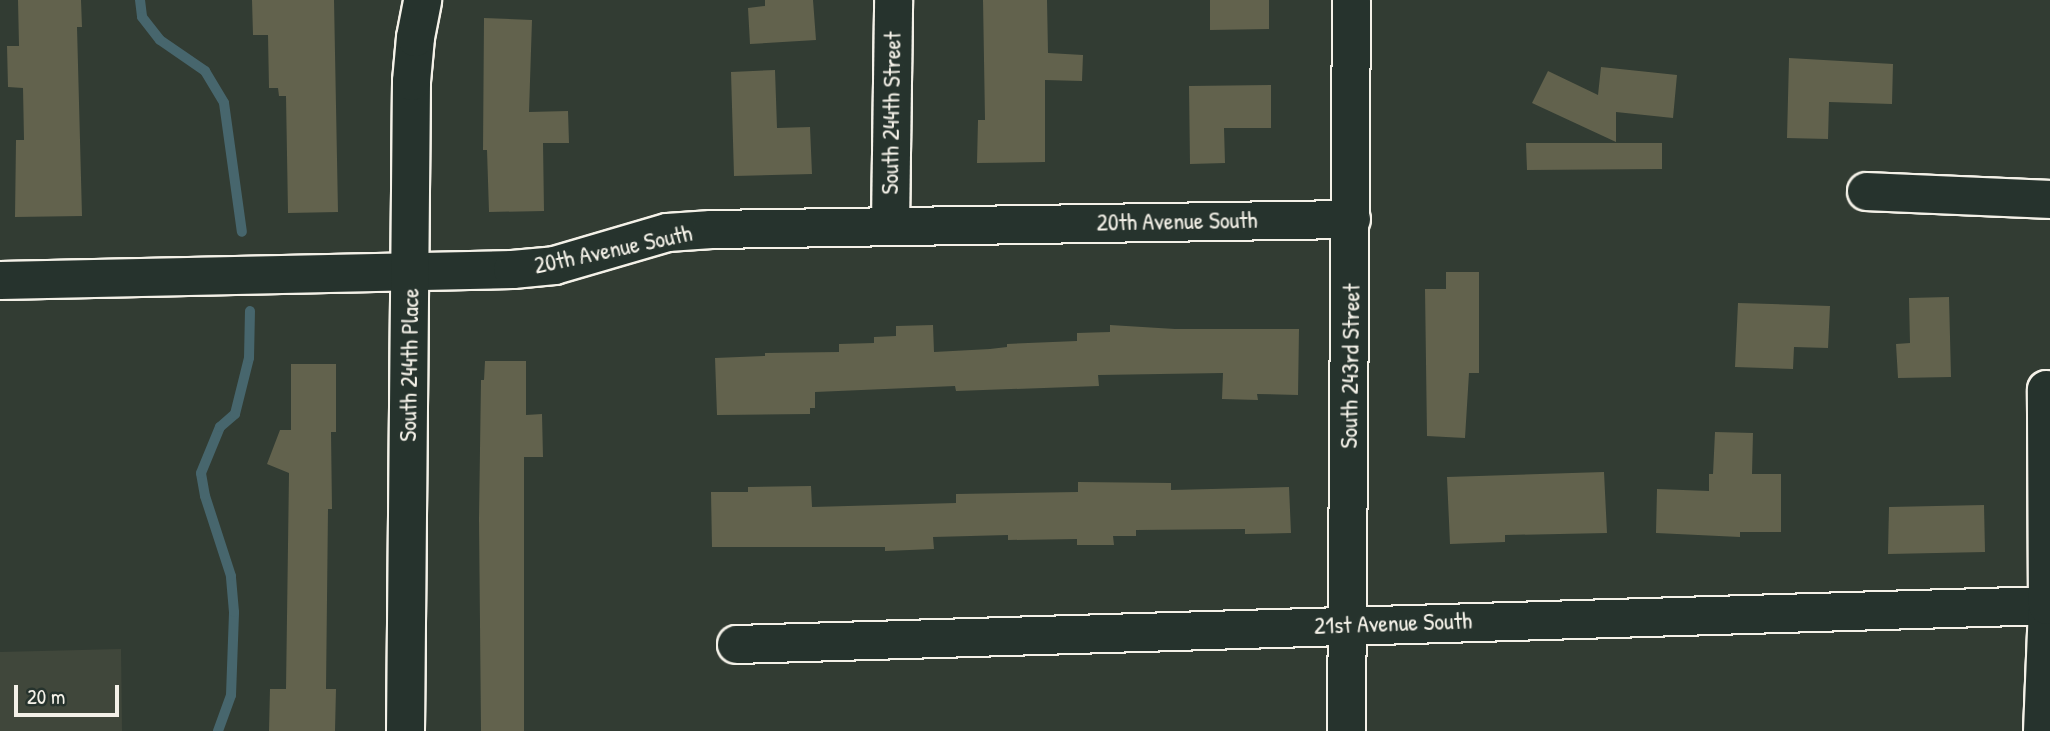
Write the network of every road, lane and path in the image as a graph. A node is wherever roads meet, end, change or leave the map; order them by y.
1 (422, 0) edge
2 (893, 0) edge
3 (1351, 0) edge
4 (1866, 191) dead end
5 (2050, 199) edge
6 (1351, 219) junction
7 (890, 225) junction
8 (410, 272) junction
9 (0, 280) edge
10 (2046, 389) dead end
11 (2048, 605) edge
12 (1347, 625) junction
13 (736, 644) dead end
14 (405, 731) edge
15 (1346, 731) edge
16 (2042, 731) edge

1 - 8 street, South 244th Place
2 - 7 street, South 244th Street
3 - 6 street, South 243rd Street
4 - 5 street
6 - 7 street, 20th Avenue South
6 - 12 street, South 243rd Street
7 - 8 street, 20th Avenue South
8 - 9 street, 20th Avenue South
8 - 14 street, South 244th Place
10 - 11 street
11 - 12 street, 21st Avenue South
11 - 16 street
12 - 13 street, 21st Avenue South
12 - 15 street, South 243rd Street

